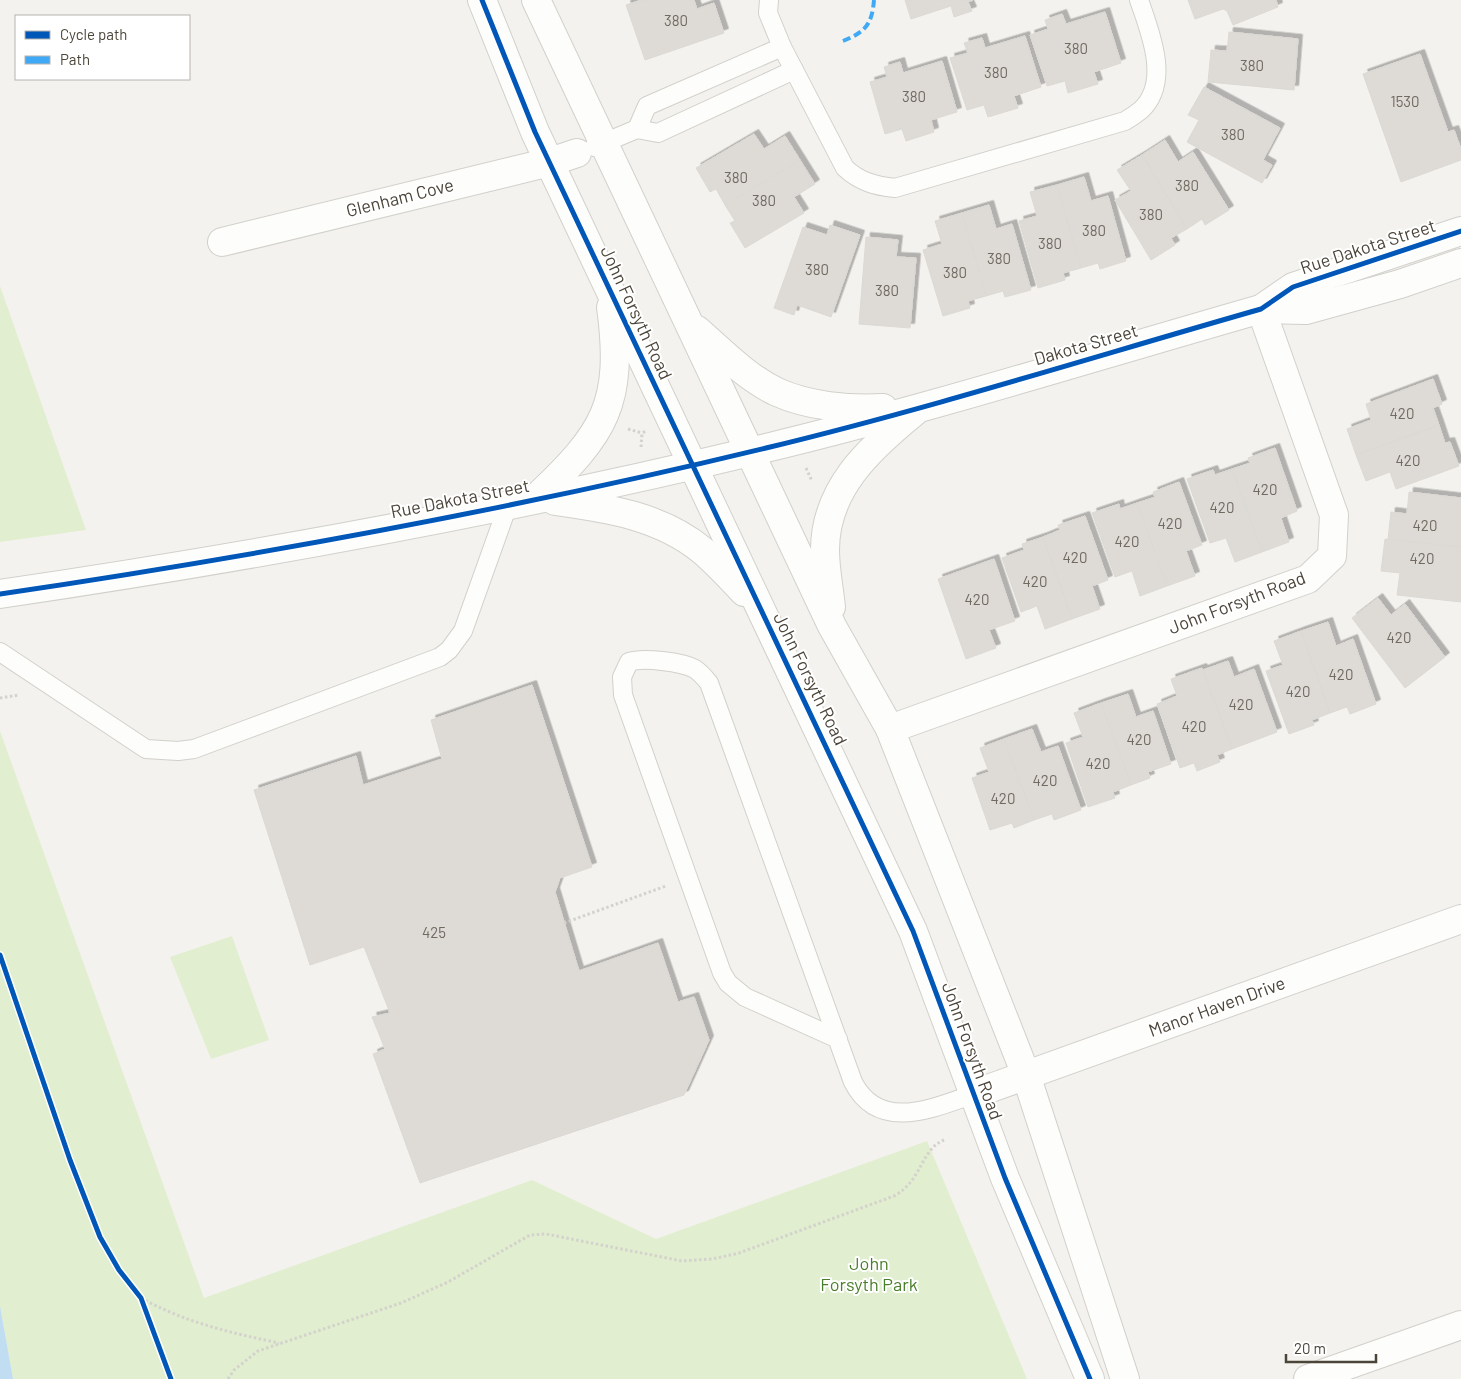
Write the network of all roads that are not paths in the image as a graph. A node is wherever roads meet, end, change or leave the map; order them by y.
1 (482, 0) edge
2 (536, 0) edge
3 (769, 0) edge
4 (1140, 0) edge
5 (782, 47) junction
6 (794, 70) junction
7 (637, 129) junction
8 (604, 144) junction
9 (577, 153) joint
10 (550, 162) junction
11 (1461, 231) edge
12 (222, 242) dead end
13 (1461, 262) edge
14 (608, 286) junction
15 (1260, 309) junction
16 (688, 322) junction
17 (920, 407) junction
18 (749, 452) junction
19 (692, 465) junction
20 (536, 498) junction
21 (508, 505) junction
22 (0, 594) edge
23 (760, 609) junction
24 (832, 626) junction
25 (0, 652) edge
26 (890, 729) junction
27 (1461, 919) edge
28 (838, 1039) junction
29 (1026, 1075) junction
30 (974, 1094) junction
31 (1461, 1325) edge
32 (1090, 1379) edge
33 (1125, 1379) edge
34 (1308, 1379) edge

1 - 10 street, John Forsyth Road
2 - 8 street
3 - 5 lane
4 - 6 lane
5 - 6 lane
5 - 7 lane
6 - 7 lane
7 - 8 lane
8 - 9 lane
8 - 16 street
9 - 10 street, Glenham Cove
10 - 12 street, Glenham Cove
10 - 14 street, John Forsyth Road
11 - 15 street, Rue Dakota Street
13 - 15 street
14 - 19 street, John Forsyth Road
14 - 20 street
15 - 17 street, Dakota Street
15 - 26 street, John Forsyth Road
16 - 17 street
16 - 18 street
17 - 18 street, Rue Dakota Street
17 - 24 street
18 - 19 street, Rue Dakota Street
18 - 24 street
19 - 20 street, Rue Dakota Street
19 - 23 street, John Forsyth Road
20 - 21 street, Rue Dakota Street
20 - 23 street
21 - 22 street, Rue Dakota Street
21 - 25 lane
23 - 30 street, John Forsyth Road
24 - 26 street
26 - 29 street
27 - 29 street, Manor Haven Drive
28 - 28 lane
28 - 30 lane
29 - 30 street, Manor Haven Drive
29 - 33 street
30 - 32 street, John Forsyth Road
31 - 34 street

